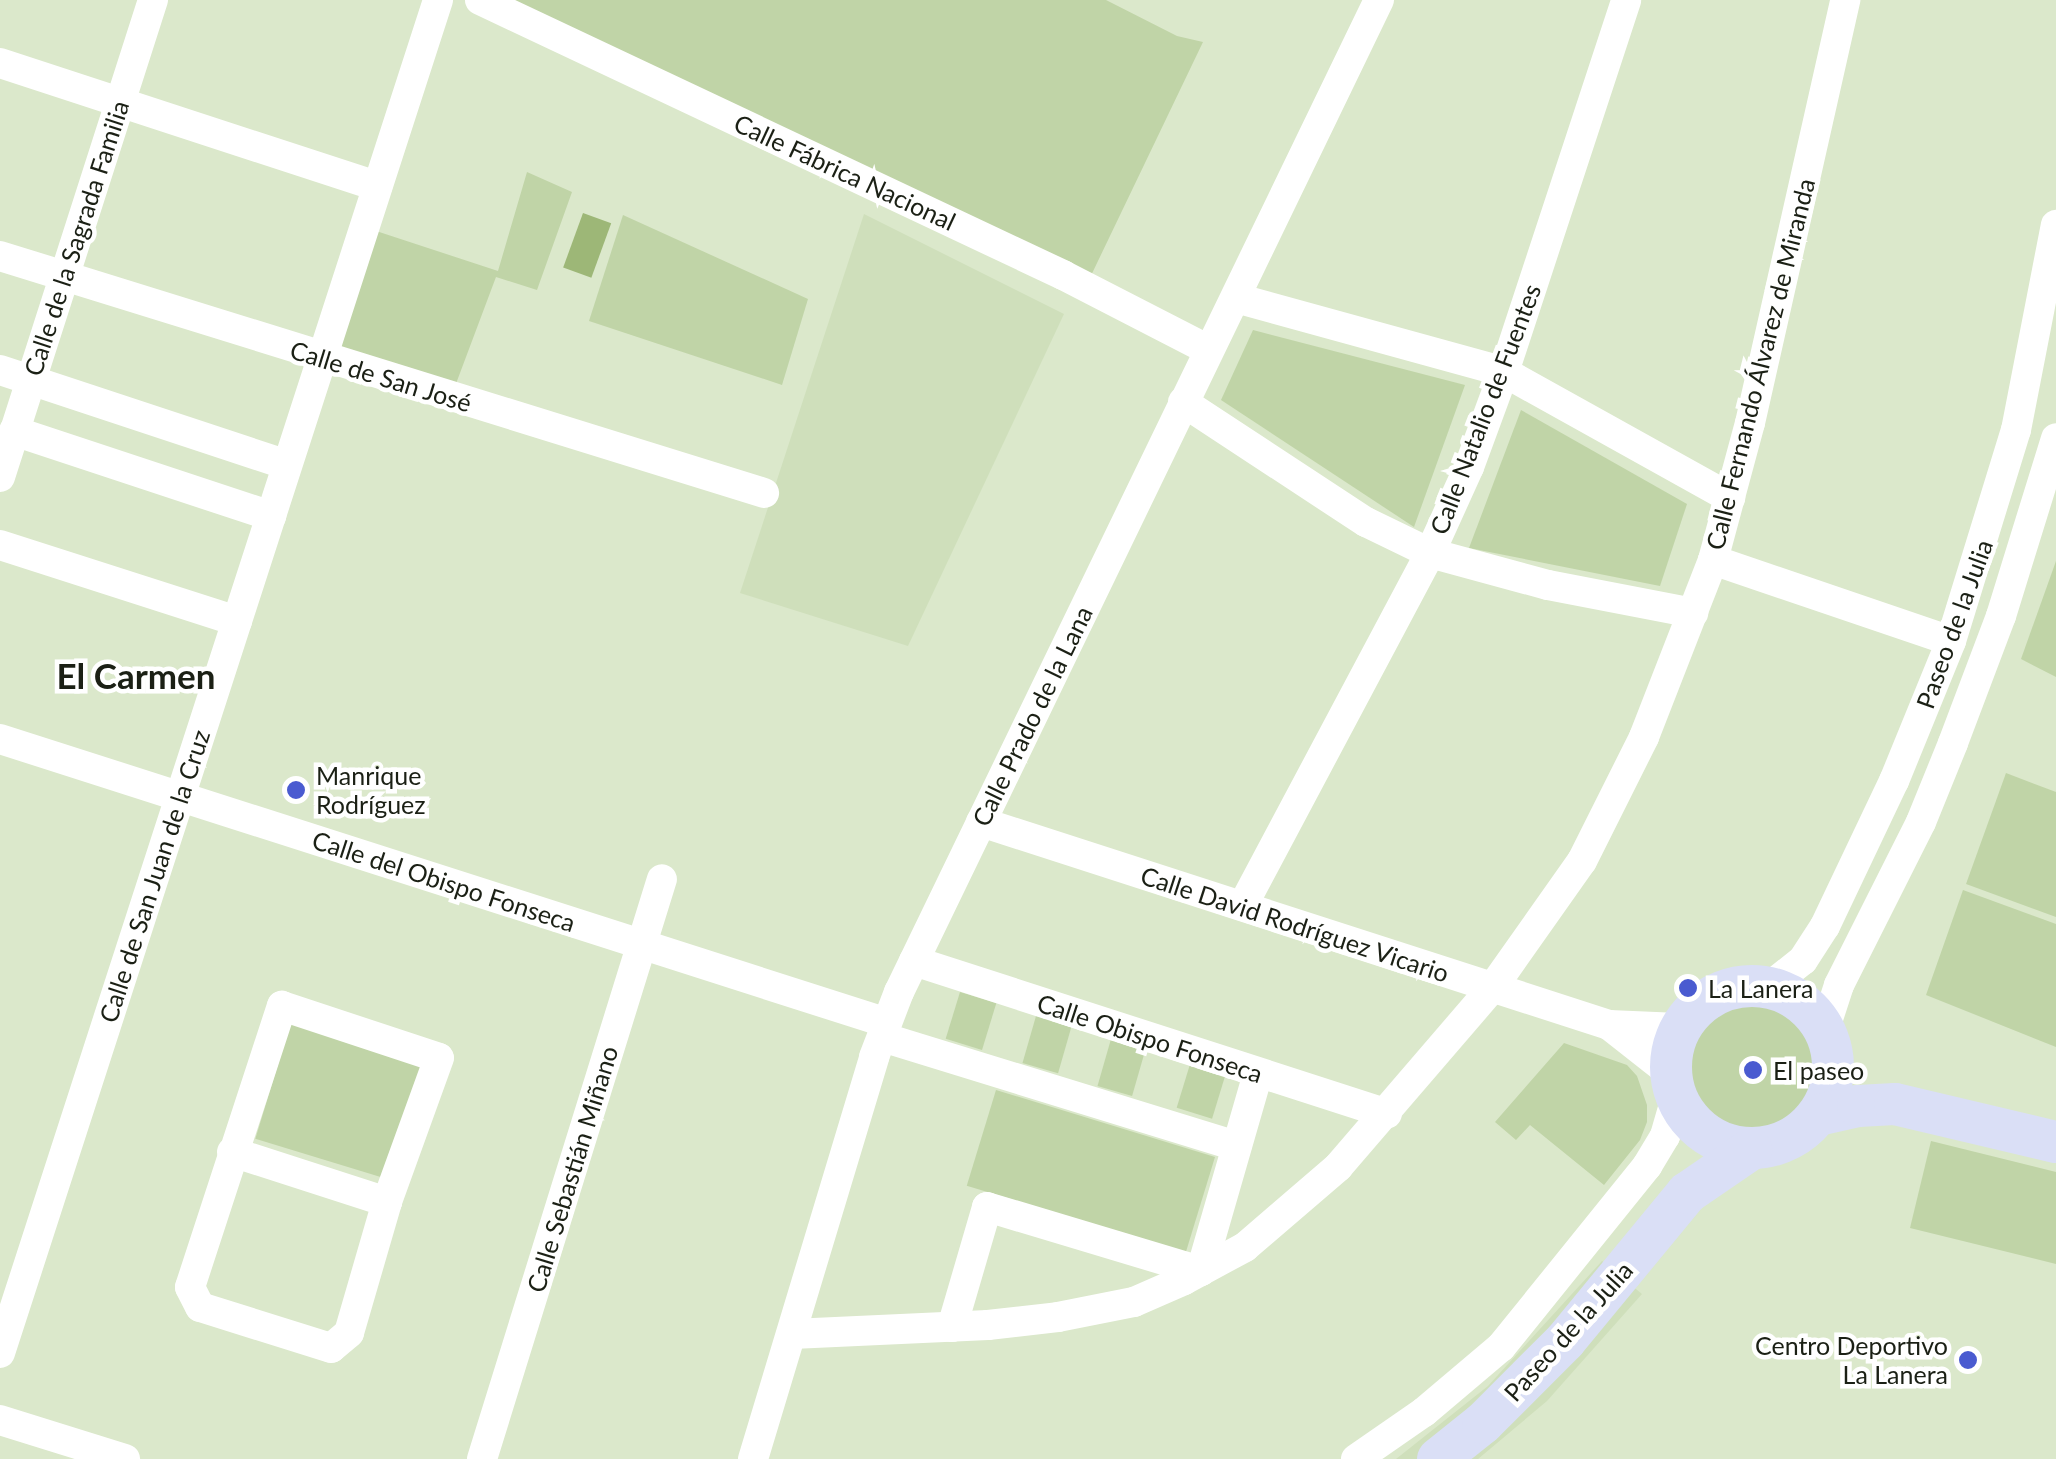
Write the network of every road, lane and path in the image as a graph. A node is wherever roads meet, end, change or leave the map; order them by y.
1 (153, 0) edge
2 (438, 0) edge
3 (480, 0) edge
4 (1380, 0) edge
5 (1626, 0) edge
6 (1845, 0) edge
7 (0, 62) edge
8 (120, 102) junction
9 (377, 186) junction
10 (2056, 225) edge
11 (0, 256) edge
12 (62, 278) junction
13 (1236, 298) junction
14 (1208, 349) junction
15 (322, 357) junction
16 (0, 370) edge
17 (1504, 372) junction
18 (30, 380) junction
19 (1183, 402) junction
20 (14, 431) junction
21 (2056, 438) edge
22 (287, 465) junction
23 (0, 477) edge
24 (764, 493) dead end
25 (1730, 498) junction
26 (271, 516) junction
27 (0, 545) edge
28 (1430, 554) junction
29 (1713, 560) junction
30 (1693, 613) junction
31 (238, 620) junction
32 (1950, 641) junction
33 (0, 739) edge
34 (181, 797) junction
35 (982, 822) junction
36 (662, 879) dead end
37 (1242, 905) junction
38 (642, 944) junction
39 (914, 960) junction
40 (1769, 987) junction
41 (1493, 988) junction
42 (1609, 1024) junction
43 (1679, 1028) junction
44 (885, 1030) junction
45 (1829, 1049) junction
46 (1258, 1073) junction
47 (1673, 1086) junction
48 (1895, 1104) junction
49 (1387, 1114) junction
50 (1818, 1115) junction
51 (1703, 1132) junction
52 (2056, 1142) edge
53 (1237, 1146) junction
54 (1751, 1149) junction
55 (232, 1152) junction
56 (1687, 1193) junction
57 (387, 1202) junction
58 (1201, 1271) junction
59 (952, 1327) junction
60 (792, 1334) junction
61 (0, 1353) edge
62 (0, 1420) edge
63 (124, 1459) edge
64 (482, 1459) edge
65 (753, 1459) edge
66 (1356, 1459) edge
67 (1438, 1459) edge

1 - 8 street, Calle de la Sagrada Familia
2 - 9 street, Calle de San Juan de la Cruz
3 - 14 street, Calle Fábrica Nacional
4 - 13 street, Calle Prado de la Lana
5 - 17 street, Calle Natalio de Fuentes
6 - 25 street, Calle Fernando Álvarez de Miranda
7 - 8 street
8 - 9 street
8 - 12 street, Calle de la Sagrada Familia
9 - 15 street, Calle de San Juan de la Cruz
10 - 32 street, Paseo de la Julia
11 - 12 street, Calle de San José
12 - 15 street, Calle de San José
12 - 18 street, Calle de la Sagrada Familia
13 - 14 street, Calle Prado de la Lana
13 - 17 street
14 - 19 street, Calle Prado de la Lana
15 - 22 street, Calle de San Juan de la Cruz
15 - 24 street, Calle de San José
16 - 18 street
17 - 25 street
17 - 28 street, Calle Natalio de Fuentes
18 - 20 street, Calle de la Sagrada Familia
18 - 22 street
19 - 28 street
19 - 35 street, Calle Prado de la Lana
20 - 23 street, Calle de la Sagrada Familia
20 - 26 street
21 - 45 street, Paseo de la Julia
22 - 26 street, Calle de San Juan de la Cruz
25 - 29 street, Calle Fernando Álvarez de Miranda
26 - 31 street, Calle de San Juan de la Cruz
27 - 31 street
28 - 30 street
28 - 37 street, Calle Natalio de Fuentes
29 - 30 street, Calle Fernando Álvarez de Miranda
29 - 32 street
30 - 41 street, Calle Fernando Álvarez de Miranda
31 - 34 street, Calle de San Juan de la Cruz
32 - 40 street, Paseo de la Julia
33 - 34 street, Calle del Obispo Fonseca
34 - 38 street, Calle del Obispo Fonseca
34 - 61 street, Calle de San Juan de la Cruz
35 - 37 street, Calle David Rodríguez Vicario
35 - 39 street, Calle Prado de la Lana
36 - 38 street, Calle Sebastián Miñano
37 - 41 street, Calle David Rodríguez Vicario
38 - 44 street, Calle del Obispo Fonseca
38 - 64 street, Calle Sebastián Miñano
39 - 44 street, Calle Prado de la Lana
39 - 46 street, Calle Obispo Fonseca
40 - 43 street
40 - 45 street
41 - 42 street, Calle David Rodríguez Vicario
41 - 49 street, Calle Fernando Álvarez de Miranda
42 - 43 street, Calle David Rodríguez Vicario
42 - 47 street, Calle David Rodríguez Vicario
43 - 47 street
44 - 53 street
44 - 60 street, Calle Prado de la Lana
45 - 48 street
45 - 50 street
46 - 49 street, Calle Obispo Fonseca
46 - 53 street
47 - 51 street
47 - 66 street, Paseo de la Julia
48 - 50 street
48 - 52 street
49 - 58 street, Calle Fernando Álvarez de Miranda
50 - 54 street
51 - 54 street
51 - 56 street, Paseo de la Julia
53 - 58 street
54 - 56 street, Paseo de la Julia
55 - 57 street
55 - 57 street
55 - 57 street
56 - 67 street, Paseo de la Julia
58 - 59 street, Calle Fernando Álvarez de Miranda
58 - 59 street
59 - 60 street, Calle Fernando Álvarez de Miranda
60 - 65 street, Calle Prado de la Lana
62 - 63 street

